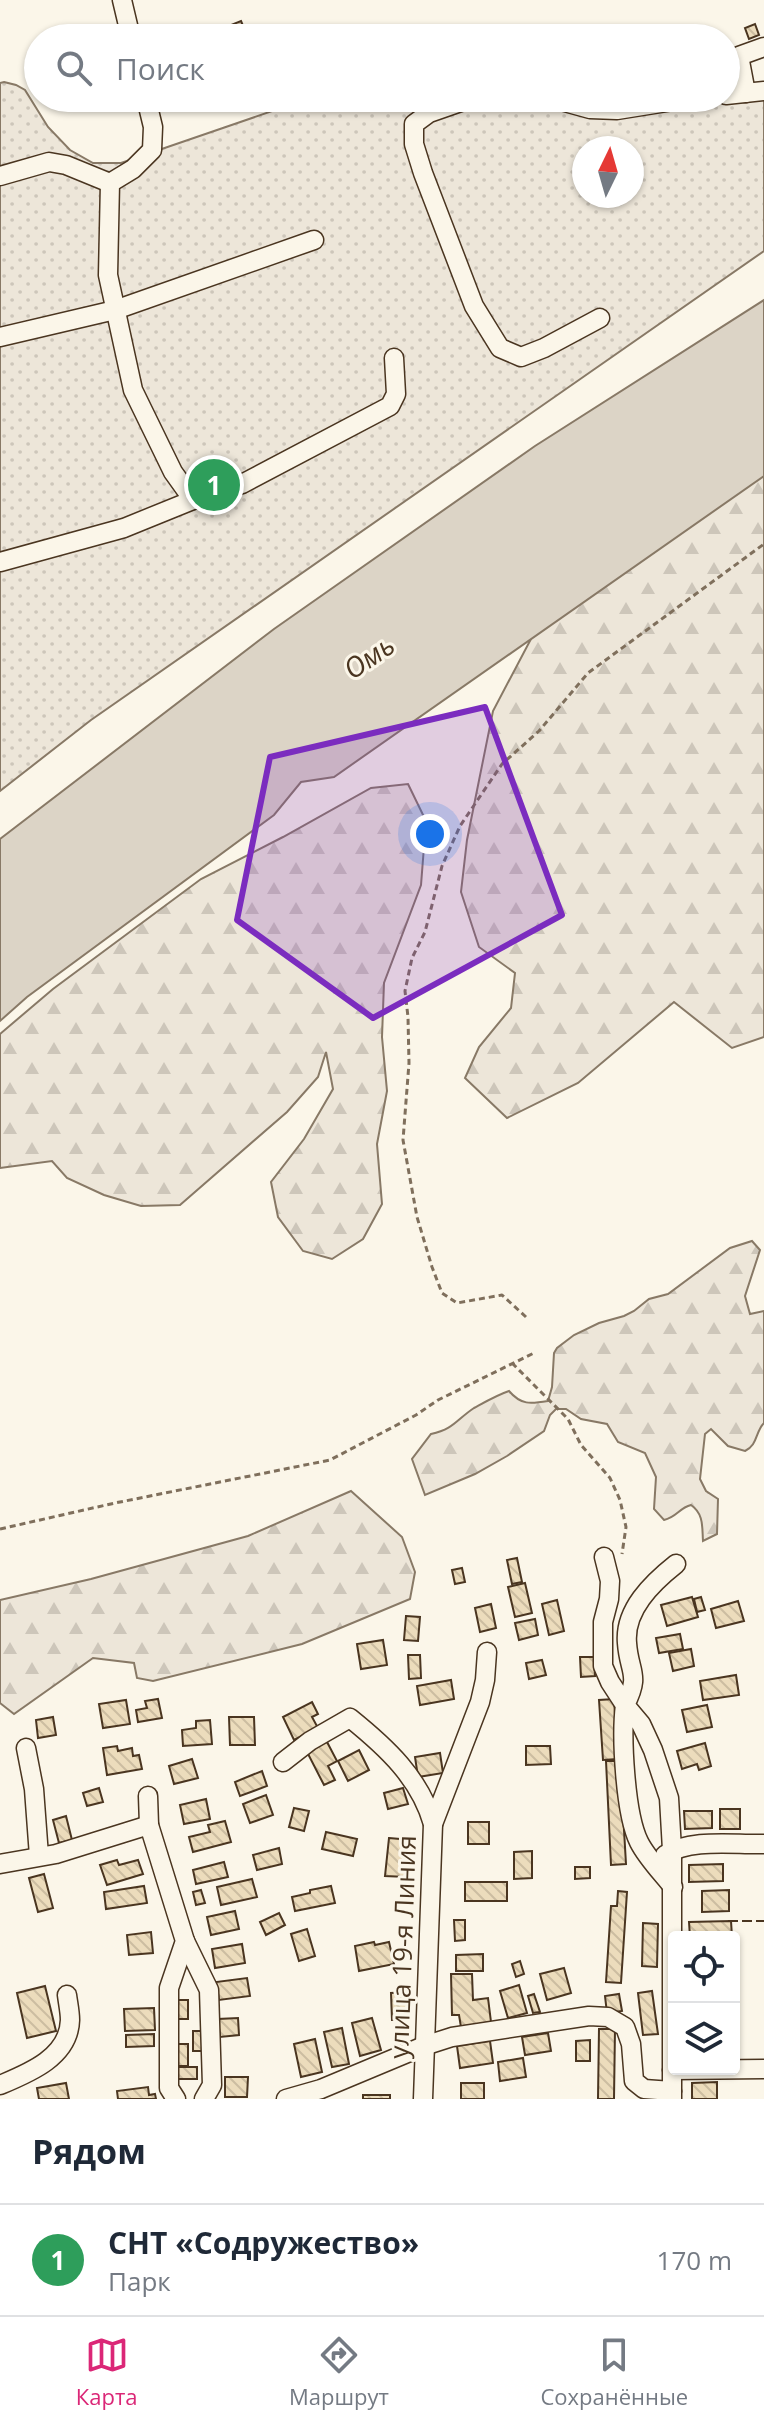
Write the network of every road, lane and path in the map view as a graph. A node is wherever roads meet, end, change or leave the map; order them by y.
1 (122, 0) edge
2 (128, 24) edge
3 (764, 47) edge
4 (740, 56) edge
5 (740, 58) edge
6 (755, 92) edge
7 (149, 112) edge
8 (432, 112) edge
9 (0, 176) edge
10 (110, 183) junction
11 (314, 240) dead end
12 (115, 310) junction
13 (600, 318) dead end
14 (0, 337) edge
15 (394, 358) dead end
16 (193, 500) junction
17 (764, 544) edge
18 (0, 562) edge
19 (526, 1317) dead end
20 (534, 1353) dead end
21 (512, 1363) junction
22 (0, 1529) edge
23 (604, 1557) dead end
24 (676, 1564) dead end
25 (610, 1581) junction
26 (487, 1652) dead end
27 (625, 1705) junction
28 (26, 1748) dead end
29 (283, 1762) dead end
30 (148, 1796) dead end
31 (433, 1824) junction
32 (149, 1825) junction
33 (764, 1844) edge
34 (672, 1850) junction
35 (39, 1856) junction
36 (654, 1862) junction
37 (0, 1864) edge
38 (673, 1887) junction
39 (185, 1941) junction
40 (67, 1995) dead end
41 (672, 2003) edge
42 (424, 2046) junction
43 (740, 2069) edge
44 (764, 2069) edge
45 (0, 2085) edge
46 (672, 2095) edge
47 (176, 2099) edge
48 (204, 2099) edge
49 (286, 2099) edge
50 (423, 2099) edge

1 - 2 street
3 - 4 street
5 - 6 street
7 - 10 street
8 - 13 street
9 - 10 street
10 - 12 street
11 - 12 street
12 - 14 street
12 - 16 street
15 - 16 street
16 - 18 street
17 - 19 path
20 - 21 path
21 - 22 path
21 - 25 path
23 - 25 street
24 - 27 street
25 - 27 street
26 - 31 street
27 - 34 street
27 - 36 street
28 - 35 street
29 - 31 street, улица 19-я Линия
30 - 32 street
31 - 42 street, улица 19-я Линия
32 - 35 street
32 - 39 street
33 - 34 street
34 - 36 street
34 - 38 street
35 - 37 street
36 - 38 street
38 - 41 street
39 - 47 street
39 - 48 street
40 - 45 street
42 - 46 street
42 - 49 street
42 - 50 street, улица 19-я Линия
43 - 44 street

